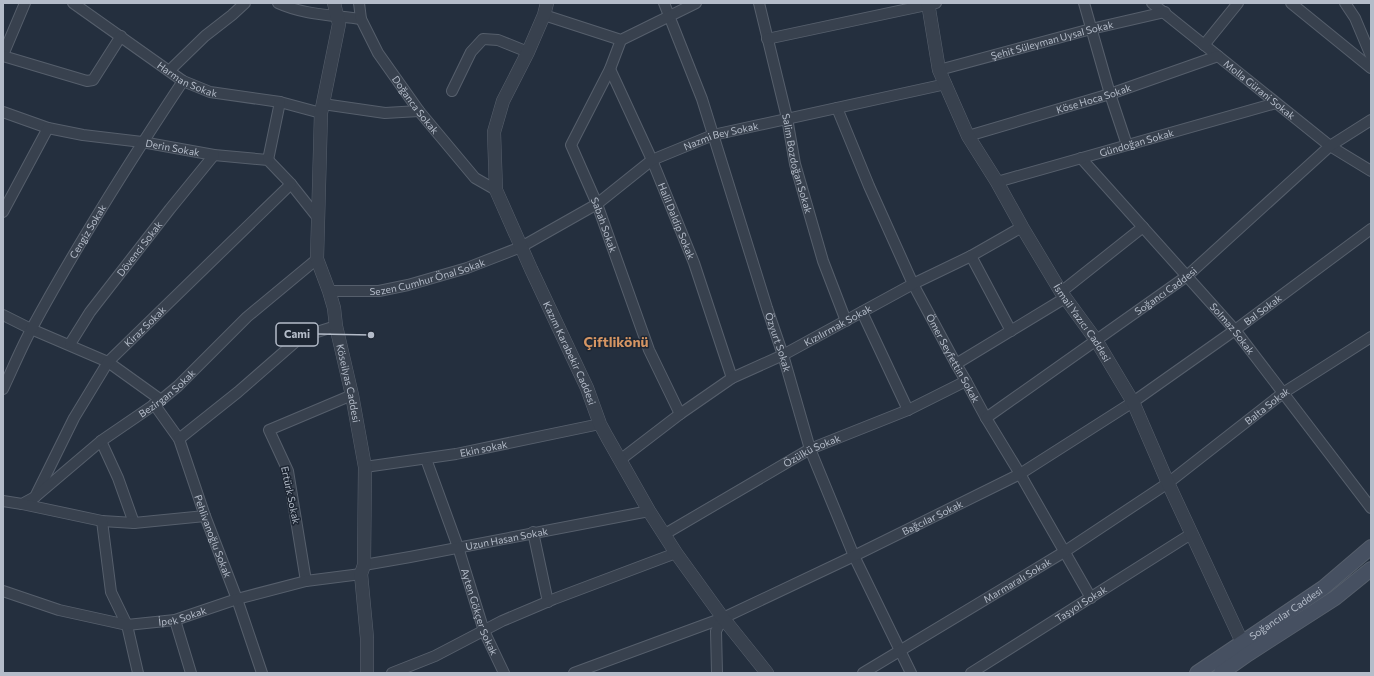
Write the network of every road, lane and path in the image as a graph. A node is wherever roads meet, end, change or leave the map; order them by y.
1 (25, 3) edge
2 (73, 3) edge
3 (245, 3) edge
4 (278, 3) edge
5 (359, 3) edge
6 (664, 3) edge
7 (696, 3) edge
8 (759, 3) edge
9 (1084, 3) edge
10 (1152, 3) edge
11 (1238, 3) edge
12 (1291, 3) edge
13 (1345, 3) edge
14 (931, 4) edge
15 (336, 9) edge
16 (546, 9) edge
17 (1165, 12) junction
18 (669, 15) junction
19 (361, 19) junction
20 (1091, 29) junction
21 (121, 36) junction
22 (767, 39) junction
23 (621, 40) junction
24 (1204, 45) junction
25 (528, 52) junction
26 (3, 56) edge
27 (1218, 56) junction
28 (1371, 56) edge
29 (1371, 68) edge
30 (610, 69) junction
31 (170, 70) junction
32 (939, 70) junction
33 (183, 81) junction
34 (946, 84) junction
35 (452, 91) dead end
36 (1110, 94) junction
37 (280, 102) junction
38 (1276, 103) junction
39 (322, 108) junction
40 (837, 108) junction
41 (419, 111) junction
42 (3, 112) edge
43 (787, 118) junction
44 (1371, 120) edge
45 (48, 128) junction
46 (712, 135) junction
47 (968, 136) junction
48 (142, 142) junction
49 (1127, 145) junction
50 (1330, 146) junction
51 (214, 155) junction
52 (1081, 158) junction
53 (268, 160) junction
54 (652, 160) junction
55 (1371, 171) edge
56 (997, 182) junction
57 (291, 184) junction
58 (496, 190) junction
59 (597, 204) junction
60 (3, 212) edge
61 (318, 218) junction
62 (1022, 227) junction
63 (1143, 227) junction
64 (1371, 229) edge
65 (521, 247) junction
66 (971, 256) junction
67 (317, 259) junction
68 (1187, 276) junction
69 (913, 284) junction
70 (329, 291) junction
71 (1063, 295) junction
72 (862, 312) junction
73 (3, 314) edge
74 (846, 321) junction
75 (336, 326) junction
76 (32, 329) junction
77 (1011, 330) junction
78 (1236, 330) junction
79 (1371, 337) edge
80 (1096, 340) junction
81 (70, 344) junction
82 (783, 355) junction
83 (108, 362) junction
84 (956, 364) junction
85 (732, 378) junction
86 (966, 381) junction
87 (3, 389) edge
88 (1283, 393) junction
89 (352, 395) junction
90 (158, 402) junction
91 (1133, 402) junction
92 (908, 410) junction
93 (680, 414) junction
94 (986, 418) junction
95 (600, 424) junction
96 (179, 439) junction
97 (101, 441) junction
98 (810, 449) junction
99 (426, 459) junction
100 (620, 460) junction
101 (365, 467) junction
102 (1020, 474) junction
103 (1168, 483) junction
104 (35, 497) junction
105 (3, 501) edge
106 (22, 504) junction
107 (1371, 508) edge
108 (648, 511) junction
109 (205, 516) junction
110 (102, 521) junction
111 (134, 523) junction
112 (533, 532) junction
113 (665, 534) junction
114 (1191, 534) junction
115 (458, 547) junction
116 (1371, 547) edge
117 (1064, 552) junction
118 (676, 553) junction
119 (854, 556) junction
120 (363, 569) junction
121 (1371, 569) edge
122 (306, 581) junction
123 (3, 591) edge
124 (1091, 598) junction
125 (237, 599) junction
126 (548, 602) junction
127 (723, 618) junction
128 (175, 620) junction
129 (127, 625) junction
130 (484, 630) junction
131 (1242, 642) junction
132 (899, 651) junction
133 (138, 673) edge
134 (191, 673) edge
135 (262, 673) edge
136 (367, 673) edge
137 (392, 673) edge
138 (504, 673) edge
139 (574, 673) edge
140 (718, 673) edge
141 (767, 673) edge
142 (864, 673) edge
143 (911, 673) edge
144 (971, 673) edge
145 (1197, 673) edge
146 (1222, 673) edge

1 - 26 street
2 - 21 street, Harman Sokak
3 - 31 street
4 - 15 street
5 - 19 street, Doğanca Sokak
6 - 18 street, Özyurt Sokak
7 - 18 street
8 - 22 street, Salim Bozdoğan Sokak
9 - 20 street
10 - 17 street, Molla Gürani Sokak
11 - 24 street
12 - 29 street
13 - 28 street
14 - 22 street
14 - 32 street, İsmail Yazıcı Caddesi
15 - 19 street
15 - 39 street, Köseilyas Caddesi
16 - 23 street
16 - 25 street, Kazım Karabekir Caddesi
17 - 20 street, Şehit Süleyman Uysal Sokak
17 - 24 street, Molla Gürani Sokak
18 - 23 street
18 - 46 street, Özyurt Sokak
19 - 41 street, Doğanca Sokak
20 - 32 street, Şehit Süleyman Uysal Sokak
20 - 36 street
21 - 26 street
21 - 31 street, Harman Sokak
22 - 43 street, Salim Bozdoğan Sokak
23 - 30 street, Sabah Sokak
24 - 27 street, Molla Gürani Sokak
25 - 35 street
25 - 58 street, Kazım Karabekir Caddesi
27 - 36 street, Köse Hoca Sokak
27 - 38 street, Molla Gürani Sokak
30 - 54 street, Halil Daldip Sokak
30 - 59 street, Sabah Sokak
31 - 33 street, Harman Sokak
32 - 34 street, İsmail Yazıcı Caddesi
33 - 37 street, Harman Sokak
33 - 48 street, Cengiz Sokak
34 - 40 street, Nazmi Bey Sokak
34 - 47 street, İsmail Yazıcı Caddesi
36 - 47 street, Köse Hoca Sokak
36 - 49 street
37 - 39 street, Harman Sokak
37 - 53 street
38 - 49 street, Gündoğan Sokak
38 - 50 street, Molla Gürani Sokak
39 - 41 street, Harman Sokak
39 - 61 street, Köseilyas Caddesi
40 - 43 street, Nazmi Bey Sokak
40 - 69 street, Ömer Seyfettin Sokak
41 - 58 street, Doğanca Sokak
42 - 45 street, Derin Sokak
43 - 46 street, Nazmi Bey Sokak
43 - 74 street, Salim Bozdoğan Sokak
44 - 50 street, Soğancı Caddesi
45 - 48 street, Derin Sokak
45 - 60 street
46 - 54 street, Nazmi Bey Sokak
46 - 82 street, Özyurt Sokak
47 - 56 street, İsmail Yazıcı Caddesi
48 - 51 street, Derin Sokak
48 - 76 street, Cengiz Sokak
49 - 52 street, Gündoğan Sokak
50 - 55 street, Molla Gürani Sokak
50 - 68 street, Soğancı Caddesi
51 - 53 street, Derin Sokak
51 - 81 street, Dövenci Sokak
52 - 56 street, Gündoğan Sokak
52 - 63 street, Solmaz Sokak
53 - 57 street
54 - 59 street, Nazmi Bey Sokak
54 - 85 street, Halil Daldip Sokak
56 - 62 street, İsmail Yazıcı Caddesi
57 - 61 street
57 - 83 street, Kiraz Sokak
58 - 65 street, Kazım Karabekir Caddesi
59 - 65 street, Nazmi Bey Sokak
59 - 93 street, Sabah Sokak
61 - 67 street, Köseilyas Caddesi
62 - 66 street, Kızılırmak Sokak
62 - 71 street, İsmail Yazıcı Caddesi
63 - 68 street, Solmaz Sokak
63 - 71 street
64 - 78 street, Bal Sokak
65 - 70 street, Sezen Cumhur Önal Sokak
65 - 95 street, Kazım Karabekir Caddesi
66 - 69 street, Kızılırmak Sokak
66 - 77 street
67 - 70 street, Köseilyas Caddesi
67 - 90 street, Bezirgan Sokak
68 - 78 street, Solmaz Sokak
68 - 80 street, Soğancı Caddesi
69 - 72 street, Kızılırmak Sokak
69 - 84 street, Ömer Seyfettin Sokak
70 - 75 street, Köseilyas Caddesi
71 - 77 street
71 - 80 street, İsmail Yazıcı Caddesi
72 - 74 street, Kızılırmak Sokak
72 - 92 street
73 - 76 street, Pehlivanoğlu Sokak
74 - 82 street, Kızılırmak Sokak
75 - 89 street, Köseilyas Caddesi
75 - 96 street
76 - 81 street, Pehlivanoğlu Sokak
76 - 87 street, Cengiz Sokak
77 - 84 street
78 - 88 street, Solmaz Sokak
78 - 91 street, Bal Sokak
79 - 88 street, Balta Sokak
80 - 91 street, İsmail Yazıcı Caddesi
80 - 94 street, Soğancı Caddesi
81 - 83 street, Pehlivanoğlu Sokak
82 - 85 street, Kızılırmak Sokak
82 - 98 street, Özyurt Sokak
83 - 90 street, Pehlivanoğlu Sokak
83 - 104 street, Kiraz Sokak
84 - 86 street, Ömer Seyfettin Sokak
85 - 93 street, Kızılırmak Sokak
86 - 92 street, Özülkü Sokak
86 - 94 street, Ömer Seyfettin Sokak
88 - 103 street, Balta Sokak
88 - 107 street, Solmaz Sokak
89 - 101 street, Köseilyas Caddesi
89 - 122 street, Ertürk Sokak
90 - 96 street, Pehlivanoğlu Sokak
90 - 97 street, Bezirgan Sokak
91 - 102 street, Bağcılar Sokak
91 - 103 street, İsmail Yazıcı Caddesi
92 - 98 street, Özülkü Sokak
93 - 100 street, Kızılırmak Sokak
94 - 102 street, Ömer Seyfettin Sokak
95 - 99 street, Ekin sokak
95 - 100 street, Kazım Karabekir Caddesi
96 - 109 street, Pehlivanoğlu Sokak
97 - 104 street, Bezirgan Sokak
97 - 111 street
98 - 113 street, Özülkü Sokak
98 - 119 street, Özyurt Sokak
99 - 101 street, Ekin sokak
99 - 115 street, Ayten Gökçer Sokak
100 - 108 street, Kazım Karabekir Caddesi
101 - 120 street, Köseilyas Caddesi
102 - 117 street, Ömer Seyfettin Sokak
102 - 119 street, Bağcılar Sokak
103 - 114 street, İsmail Yazıcı Caddesi
103 - 117 street, Marmaralı Sokak
104 - 106 street, Bezirgan Sokak
105 - 106 street
106 - 110 street
108 - 112 street, Uzun Hasan Sokak
108 - 113 street, Kazım Karabekir Caddesi
109 - 111 street
109 - 125 street, Pehlivanoğlu Sokak
110 - 111 street
110 - 129 street
112 - 115 street, Uzun Hasan Sokak
112 - 126 street
113 - 118 street, Kazım Karabekir Caddesi
114 - 124 street, Taşyol Sokak
114 - 131 street, İsmail Yazıcı Caddesi
115 - 120 street, Uzun Hasan Sokak
115 - 130 street, Ayten Gökçer Sokak
116 - 131 main road, Soğancılar Caddesi
117 - 124 street, Ömer Seyfettin Sokak
117 - 132 street, Marmaralı Sokak
118 - 126 street
118 - 127 street, Kazım Karabekir Caddesi
119 - 127 street, Bağcılar Sokak
119 - 132 street, Özyurt Sokak
120 - 122 street, İpek Sokak
120 - 136 street, Köseilyas Caddesi
121 - 146 main road, Soğancılar Caddesi
122 - 125 street, İpek Sokak
123 - 129 street, İpek Sokak
124 - 144 street, Taşyol Sokak
125 - 128 street, İpek Sokak
125 - 135 street, Pehlivanoğlu Sokak
126 - 130 street
127 - 139 street, Bağcılar Sokak
127 - 140 street
127 - 141 street, Kazım Karabekir Caddesi
128 - 129 street, İpek Sokak
128 - 134 street
129 - 133 street
130 - 137 street
130 - 138 street, Ayten Gökçer Sokak
131 - 145 main road, Soğancılar Caddesi
132 - 142 street, Marmaralı Sokak
132 - 143 street, Özyurt Sokak

